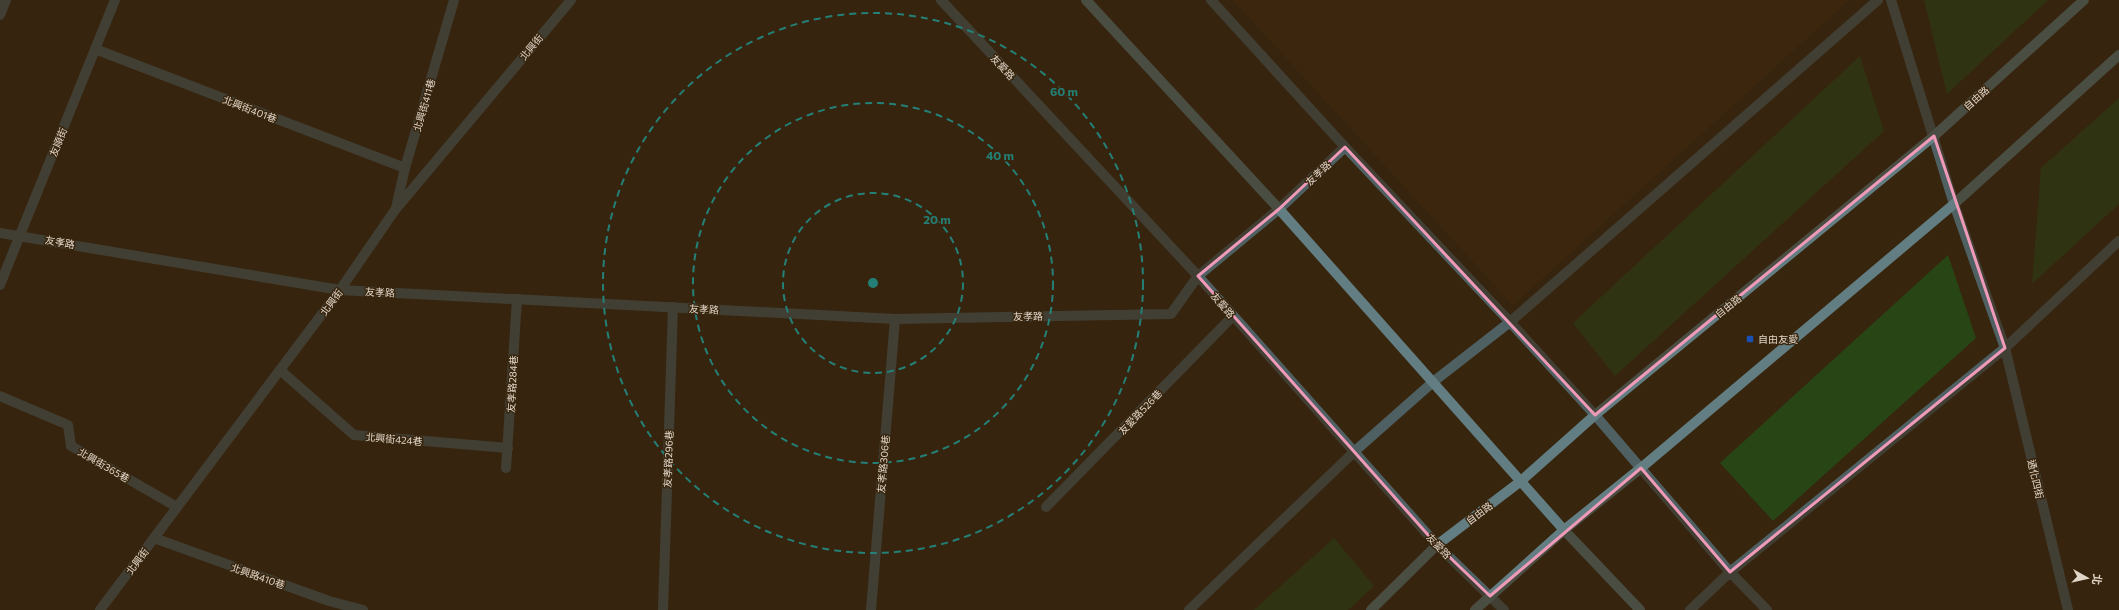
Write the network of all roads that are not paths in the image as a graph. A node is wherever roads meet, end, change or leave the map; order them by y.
1 (6, 0) edge
2 (115, 0) edge
3 (454, 0) edge
4 (570, 0) edge
5 (941, 0) edge
6 (1086, 0) edge
7 (1212, 0) edge
8 (1878, 0) edge
9 (1891, 0) edge
10 (2084, 0) edge
11 (0, 15) edge
12 (95, 49) junction
13 (2119, 54) edge
14 (1934, 136) junction
15 (1345, 147) junction
16 (405, 168) junction
17 (1954, 204) junction
18 (1279, 209) junction
19 (395, 210) junction
20 (0, 233) edge
21 (20, 236) junction
22 (2119, 241) edge
23 (1198, 276) junction
24 (0, 285) edge
25 (340, 290) junction
26 (516, 299) junction
27 (673, 307) junction
28 (1233, 316) junction
29 (895, 319) junction
30 (1510, 322) junction
31 (2005, 348) junction
32 (280, 370) junction
33 (1434, 382) junction
34 (0, 396) edge
35 (1595, 416) junction
36 (508, 448) junction
37 (1355, 451) junction
38 (506, 468) dead end
39 (1641, 468) junction
40 (1521, 481) junction
41 (177, 507) junction
42 (1046, 507) dead end
43 (1564, 530) junction
44 (154, 538) junction
45 (1437, 545) junction
46 (1730, 572) junction
47 (1490, 596) junction
48 (100, 610) edge
49 (363, 610) edge
50 (664, 610) edge
51 (871, 610) edge
52 (1188, 610) edge
53 (1371, 610) edge
54 (1475, 610) edge
55 (1504, 610) edge
56 (1640, 610) edge
57 (1690, 610) edge
58 (1767, 610) edge
59 (2068, 610) edge

1 - 11 street
2 - 12 street, 友順街
3 - 16 street, 北興街411巷
4 - 19 street, 北興街
5 - 23 street, 友愛路
6 - 18 street
7 - 15 street
8 - 30 street
9 - 14 street, 通化四街
10 - 14 street, 自由路
12 - 16 street, 北興街401巷
12 - 21 street, 友順街
13 - 17 street
14 - 17 street, 通化四街
14 - 35 street, 自由路
15 - 18 street, 友孝路
15 - 30 street
16 - 19 street, 北興街411巷
17 - 31 street, 通化四街
17 - 39 street
18 - 23 street, 友孝路
18 - 33 street
19 - 25 street, 北興街
20 - 21 street, 友孝路
21 - 24 street, 友順街
21 - 25 street, 友孝路
22 - 31 street
23 - 28 street, 友愛路
23 - 29 street, 友孝路
25 - 26 street, 友孝路
25 - 32 street, 北興街
26 - 27 street, 友孝路
26 - 36 street, 友孝路284巷
27 - 29 street, 友孝路
27 - 50 street, 友孝路296巷
28 - 37 street, 友愛路
28 - 42 street, 友愛路526巷
29 - 51 street, 友孝路306巷
30 - 33 street
30 - 35 street
31 - 46 street
31 - 59 street, 通化四街
32 - 36 street, 北興街424巷
32 - 41 street, 北興街
33 - 37 street
33 - 40 street
34 - 41 street, 北興街365巷
35 - 39 street
35 - 40 street, 自由路
36 - 38 street, 友孝路284巷
37 - 45 street, 友愛路
37 - 52 street
39 - 43 street
39 - 46 street
40 - 43 street
40 - 45 street, 自由路
41 - 44 street, 北興街
43 - 47 street
43 - 56 street
44 - 48 street, 北興街
44 - 49 street, 北興路410巷
45 - 47 street, 友愛路
45 - 53 street, 自由路
46 - 57 street
46 - 58 street
47 - 54 street
47 - 55 street, 友愛路

